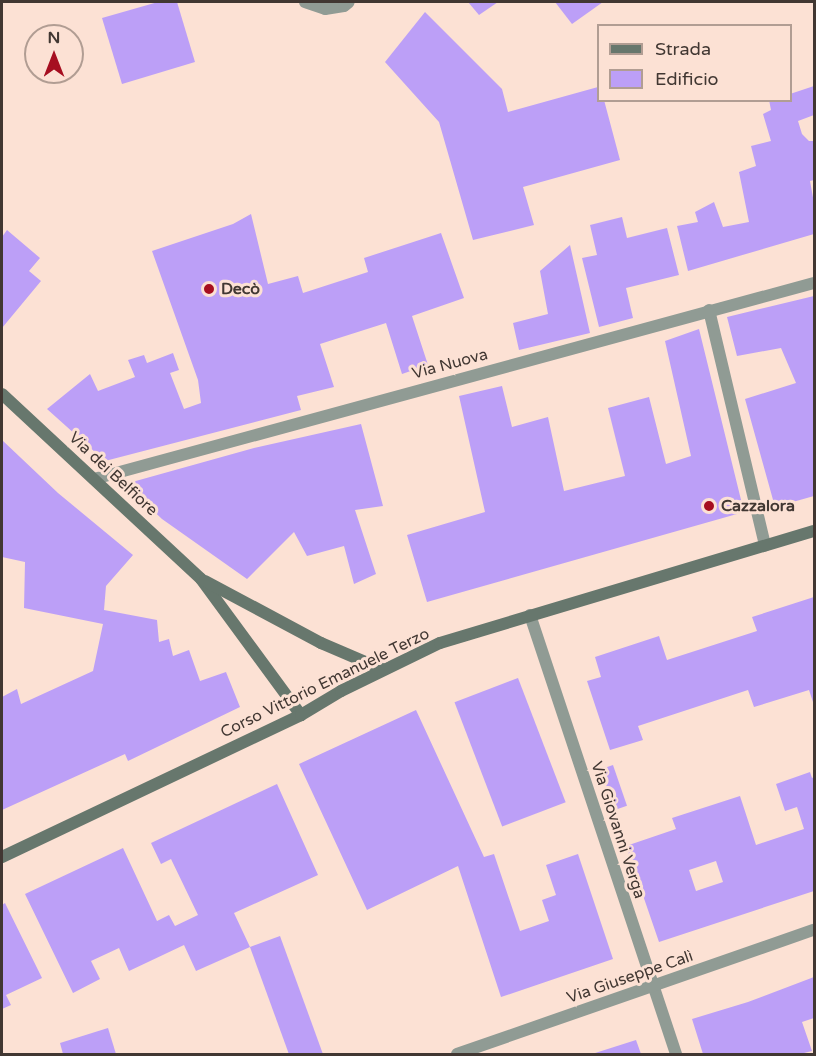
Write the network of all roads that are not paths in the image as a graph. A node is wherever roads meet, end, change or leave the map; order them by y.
1 (305, 2) edge
2 (349, 2) edge
3 (814, 283) edge
4 (709, 310) junction
5 (2, 394) edge
6 (94, 479) junction
7 (814, 531) edge
8 (765, 545) junction
9 (201, 579) junction
10 (530, 615) junction
11 (382, 669) junction
12 (301, 716) junction
13 (2, 857) edge
14 (814, 930) edge
15 (652, 986) junction
16 (457, 1054) edge
17 (676, 1054) edge

1 - 2 street
3 - 4 street, Via Nuova
4 - 6 street, Via Nuova
4 - 8 street
5 - 6 street, Via dei Belfiore
6 - 9 street, Via dei Belfiore
7 - 8 street, Corso Vittorio Emanuele Terzo
8 - 10 street, Corso Vittorio Emanuele Terzo
9 - 11 street
9 - 12 street
10 - 11 street, Corso Vittorio Emanuele Terzo
10 - 15 street, Via Giovanni Verga
11 - 12 street, Corso Vittorio Emanuele Terzo
12 - 13 street, Corso Vittorio Emanuele Terzo
14 - 15 street, Via Giuseppe Calì
15 - 16 street, Via Giuseppe Calì
15 - 17 street, Via Giovanni Verga

